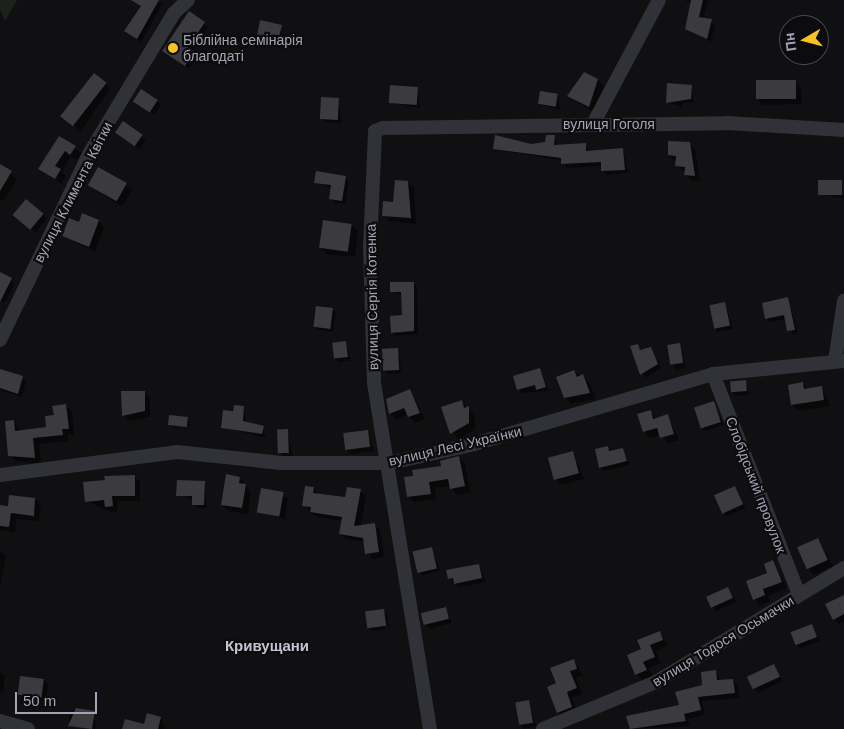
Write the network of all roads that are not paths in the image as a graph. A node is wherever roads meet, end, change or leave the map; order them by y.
1 (188, 0) edge
2 (659, 0) edge
3 (593, 124) junction
4 (844, 130) edge
5 (375, 132) joint
6 (844, 302) edge
7 (0, 340) edge
8 (839, 361) edge
9 (714, 374) junction
10 (390, 463) junction
11 (0, 475) edge
12 (844, 568) edge
13 (799, 595) junction
14 (0, 721) edge
15 (28, 729) edge
16 (430, 729) edge
17 (543, 729) edge

1 - 7 street, вулиця Климента Квітки
2 - 3 street
3 - 4 street, вулиця Гоголя
3 - 5 street, вулиця Гоголя
5 - 10 street, вулиця Сергія Котенка
6 - 8 street
8 - 9 street, вулиця Лесі Українки
9 - 10 street, вулиця Лесі Українки
9 - 13 street, Слобідський провулок
10 - 11 street, вулиця Лесі Українки
10 - 16 street, вулиця Сергія Котенка
12 - 13 street, вулиця Тодося Осьмачки
13 - 17 street, вулиця Тодося Осьмачки
14 - 15 street

